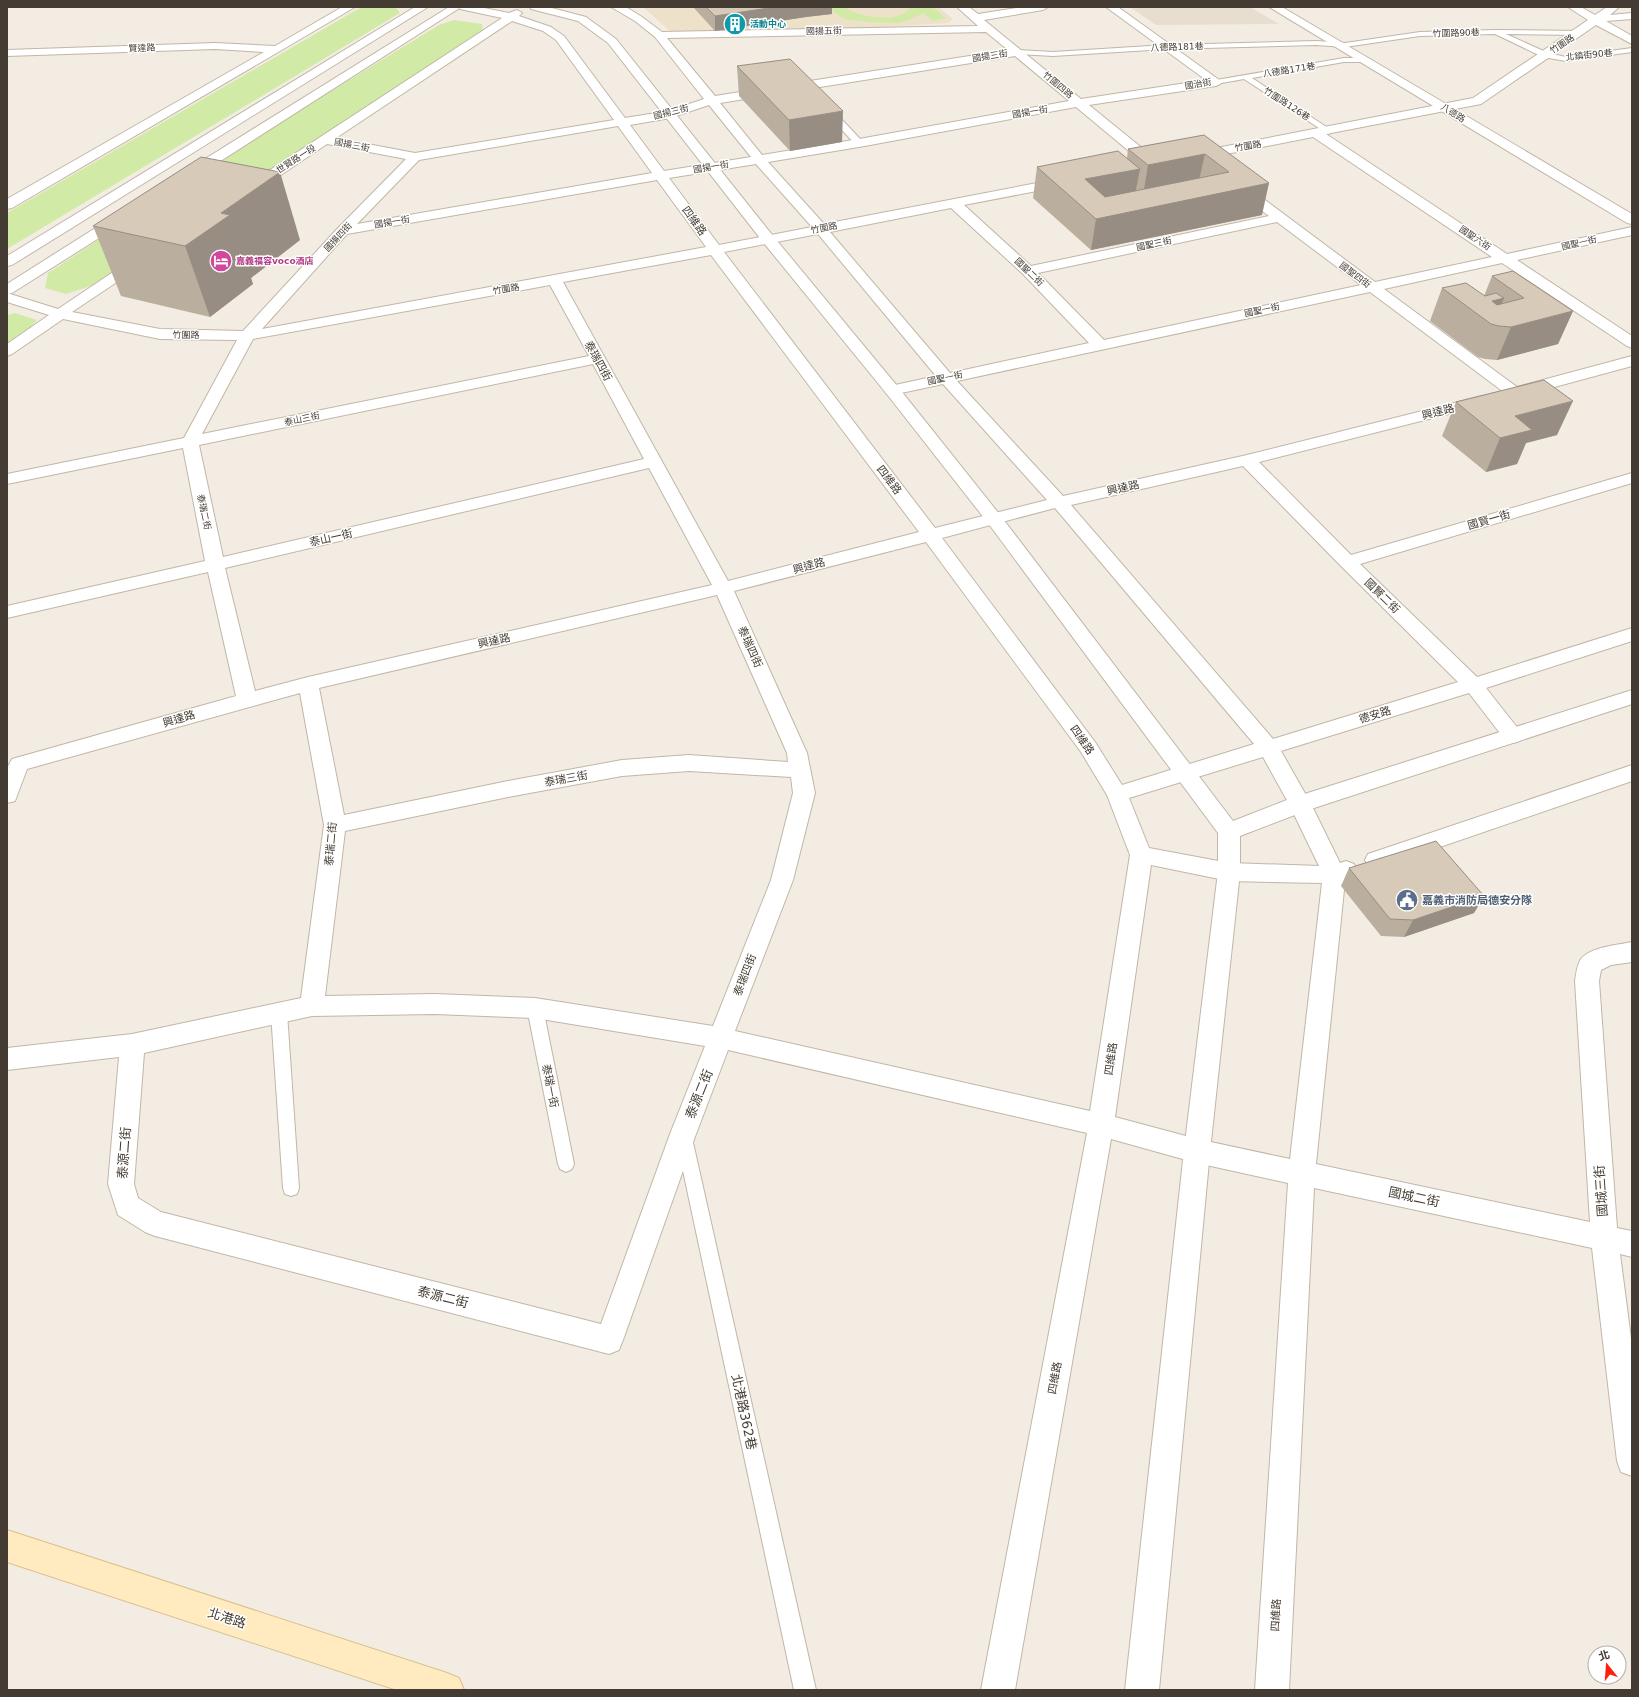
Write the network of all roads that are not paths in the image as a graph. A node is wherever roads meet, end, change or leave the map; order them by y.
1 (350, 7) edge
2 (423, 7) edge
3 (456, 7) edge
4 (464, 7) edge
5 (526, 7) edge
6 (535, 7) edge
7 (616, 7) edge
8 (962, 7) edge
9 (1043, 7) edge
10 (1111, 7) edge
11 (1274, 7) edge
12 (1296, 7) edge
13 (1573, 7) edge
14 (1614, 7) edge
15 (1632, 16) edge
16 (511, 17) junction
17 (975, 18) junction
18 (1596, 19) junction
19 (990, 29) junction
20 (1495, 32) junction
21 (1578, 33) junction
22 (659, 35) junction
23 (1632, 41) edge
24 (1359, 43) junction
25 (1336, 44) junction
26 (1166, 47) junction
27 (277, 49) junction
28 (1632, 50) edge
29 (1372, 51) dead end
30 (1018, 52) junction
31 (7, 53) edge
32 (1546, 54) junction
33 (1361, 60) junction
34 (1245, 77) junction
35 (1216, 82) junction
36 (713, 100) junction
37 (1448, 102) junction
38 (822, 103) edge
39 (1078, 103) junction
40 (1463, 104) junction
41 (1477, 112) dead end
42 (670, 114) junction
43 (619, 122) junction
44 (1323, 133) junction
45 (325, 140) junction
46 (859, 143) junction
47 (1197, 156) junction
48 (416, 157) junction
49 (759, 159) junction
50 (1182, 159) edge
51 (1168, 162) edge
52 (1153, 164) junction
53 (1210, 165) edge
54 (712, 167) junction
55 (1138, 167) edge
56 (662, 176) junction
57 (1077, 180) edge
58 (1229, 180) edge
59 (176, 184) edge
60 (239, 196) edge
61 (955, 204) junction
62 (7, 206) edge
63 (129, 213) edge
64 (1279, 218) junction
65 (1632, 220) edge
66 (821, 229) junction
67 (343, 231) junction
68 (1632, 231) edge
69 (768, 239) junction
70 (715, 250) junction
71 (152, 253) edge
72 (1506, 259) junction
73 (7, 262) edge
74 (1028, 271) junction
75 (555, 280) junction
76 (1371, 287) junction
77 (7, 290) edge
78 (7, 297) edge
79 (60, 314) junction
80 (247, 336) junction
81 (1632, 343) edge
82 (1099, 344) junction
83 (7, 351) edge
84 (597, 359) junction
85 (1632, 361) edge
86 (946, 378) junction
87 (892, 390) junction
88 (1514, 393) junction
89 (190, 442) junction
90 (1247, 460) junction
91 (655, 462) junction
92 (1632, 478) edge
93 (7, 479) edge
94 (1059, 502) junction
95 (994, 519) junction
96 (930, 534) junction
97 (1347, 562) junction
98 (215, 565) junction
99 (723, 588) junction
100 (7, 612) edge
101 (1632, 634) edge
102 (308, 684) junction
103 (1473, 685) junction
104 (1632, 697) edge
105 (247, 700) junction
106 (1513, 736) junction
107 (1269, 748) junction
108 (13, 765) edge
109 (799, 770) junction
110 (1186, 773) junction
111 (1632, 773) edge
112 (1117, 794) junction
113 (7, 795) edge
114 (1300, 804) junction
115 (335, 825) junction
116 (1229, 831) junction
117 (1141, 855) junction
118 (1229, 872) junction
119 (1334, 874) junction
120 (1632, 952) edge
121 (312, 1006) junction
122 (535, 1008) junction
123 (279, 1013) junction
124 (721, 1038) junction
125 (132, 1045) junction
126 (7, 1059) edge
127 (1101, 1126) junction
128 (683, 1134) junction
129 (1196, 1151) junction
130 (566, 1164) dead end
131 (1302, 1173) junction
132 (291, 1188) dead end
133 (1604, 1237) junction
134 (1632, 1244) edge
135 (1632, 1461) edge
136 (7, 1546) edge
137 (447, 1690) edge
138 (805, 1690) edge
139 (998, 1690) edge
140 (1142, 1690) edge
141 (1272, 1690) edge

1 - 27 street
2 - 73 street
3 - 59 street
4 - 16 street, 四維路
5 - 16 street, 世賢路一段
6 - 42 street
7 - 22 street
8 - 17 street, 竹圍四路
9 - 17 street
10 - 26 street, 國治街
11 - 25 street, 八德路
12 - 24 street
13 - 18 street
14 - 18 street, 竹圍路
15 - 18 street
16 - 43 street, 四維路
16 - 45 street, 世賢路一段
17 - 19 street, 竹圍四路
18 - 21 street, 竹圍路
18 - 23 street
19 - 22 street, 國揚五街
19 - 30 street, 竹圍四路
20 - 21 lane, 竹圍路90巷
20 - 24 lane, 竹圍路90巷
20 - 32 lane, 北鎮街90巷
21 - 32 street, 竹圍路
22 - 36 street
24 - 25 lane, 竹圍路90巷
24 - 29 street
25 - 26 lane, 八德路181巷
25 - 33 street, 八德路
26 - 30 lane, 八德路181巷
26 - 35 street, 國治街
27 - 31 street, 賢達路
27 - 62 street
28 - 32 lane, 北鎮街90巷
30 - 36 street, 國揚三街
30 - 39 street, 竹圍四路
32 - 40 street, 竹圍路
33 - 34 lane, 八德路171巷
33 - 37 street, 八德路
34 - 35 lane, 八德路171巷
34 - 44 lane, 竹圍路126巷
35 - 39 street, 國治街
36 - 42 street, 國揚三街
36 - 49 street
37 - 40 street, 竹圍路
37 - 44 street, 竹圍路
37 - 65 street, 八德路
38 - 46 lane
39 - 46 street, 國揚一街
39 - 52 street, 竹圍四路
40 - 41 street, 八德路
42 - 43 street, 國揚三街
42 - 54 street
43 - 48 street, 國揚三街
43 - 56 street, 四維路
44 - 47 street, 竹圍路
44 - 72 street, 國聖六街
45 - 48 street, 國揚三街
45 - 60 street, 世賢路一段
46 - 49 street, 國揚一街
47 - 50 street, 竹圍路
47 - 53 street
48 - 67 street, 國揚四街
49 - 54 street, 國揚一街
49 - 66 street
51 - 52 street
52 - 55 street
54 - 56 street, 國揚一街
54 - 69 street
56 - 67 street, 國揚一街
56 - 70 street, 四維路
57 - 61 street, 竹圍路
58 - 64 street, 國聖四街
61 - 66 street, 竹圍路
61 - 74 street, 國聖二街
63 - 77 street
64 - 74 street, 國聖三街
64 - 76 street, 國聖四街
66 - 69 street, 竹圍路
66 - 86 street
67 - 80 street, 國揚四街
68 - 72 street, 國聖一街
69 - 70 street, 竹圍路
69 - 87 street
70 - 75 street, 竹圍路
70 - 96 street, 四維路
71 - 79 street
72 - 76 street, 國聖一街
72 - 81 street, 國聖六街
74 - 82 street, 國聖二街
75 - 80 street, 竹圍路
75 - 84 street, 泰瑞四街
76 - 82 street, 國聖一街
76 - 88 street, 國聖四街
78 - 79 street, 竹圍路
79 - 80 street, 竹圍路
79 - 83 street
80 - 89 street
82 - 86 street, 國聖一街
84 - 89 street, 泰山三街
84 - 91 street, 泰瑞四街
85 - 88 street, 興達路
86 - 87 street, 國聖一街
86 - 94 street
87 - 95 street
88 - 90 street, 興達路
89 - 93 street, 泰山三街
89 - 98 street, 泰瑞二街
90 - 94 street, 興達路
90 - 97 street, 國賢二街
91 - 98 street, 泰山一街
91 - 99 street, 泰瑞四街
92 - 97 street, 國賢一街
94 - 95 street, 興達路
94 - 107 street
95 - 96 street, 興達路
95 - 110 street
96 - 99 street, 興達路
96 - 112 street, 四維路
97 - 103 street, 國賢二街
98 - 100 street, 泰山一街
98 - 105 street, 泰瑞二街
99 - 102 street, 興達路
99 - 109 street, 泰瑞四街
101 - 103 street, 德安路
102 - 105 street, 興達路
102 - 115 street, 泰瑞二街
103 - 106 street, 國賢二街
103 - 107 street, 德安路
104 - 106 street
105 - 108 street, 興達路
106 - 114 street
107 - 110 street, 德安路
107 - 114 street
108 - 113 street, 興達路
109 - 115 street, 泰瑞三街
109 - 124 street, 泰瑞四街
110 - 112 street, 德安路
110 - 116 street
111 - 119 street
112 - 117 street, 四維路
114 - 116 street
114 - 119 street
115 - 121 street, 泰瑞二街
116 - 118 street
117 - 118 street
117 - 127 street, 四維路
118 - 119 street
118 - 129 street
119 - 131 street, 四維路
120 - 133 street, 國城三街
121 - 122 street, 國城二街
121 - 123 street, 國城二街
122 - 124 street, 國城二街
122 - 130 lane, 泰瑞一街
123 - 125 street, 國城二街
123 - 132 lane
124 - 127 street, 國城二街
124 - 128 street, 泰源二街
125 - 126 street, 國城二街
125 - 128 street, 泰源二街
127 - 129 street, 國城二街
127 - 139 street, 四維路
128 - 138 lane, 北港路362巷
129 - 131 street, 國城二街
129 - 140 street
131 - 133 street, 國城二街
131 - 141 street, 四維路
133 - 134 street, 國城二街
133 - 135 street, 國城三街
136 - 137 main road, 北港路

